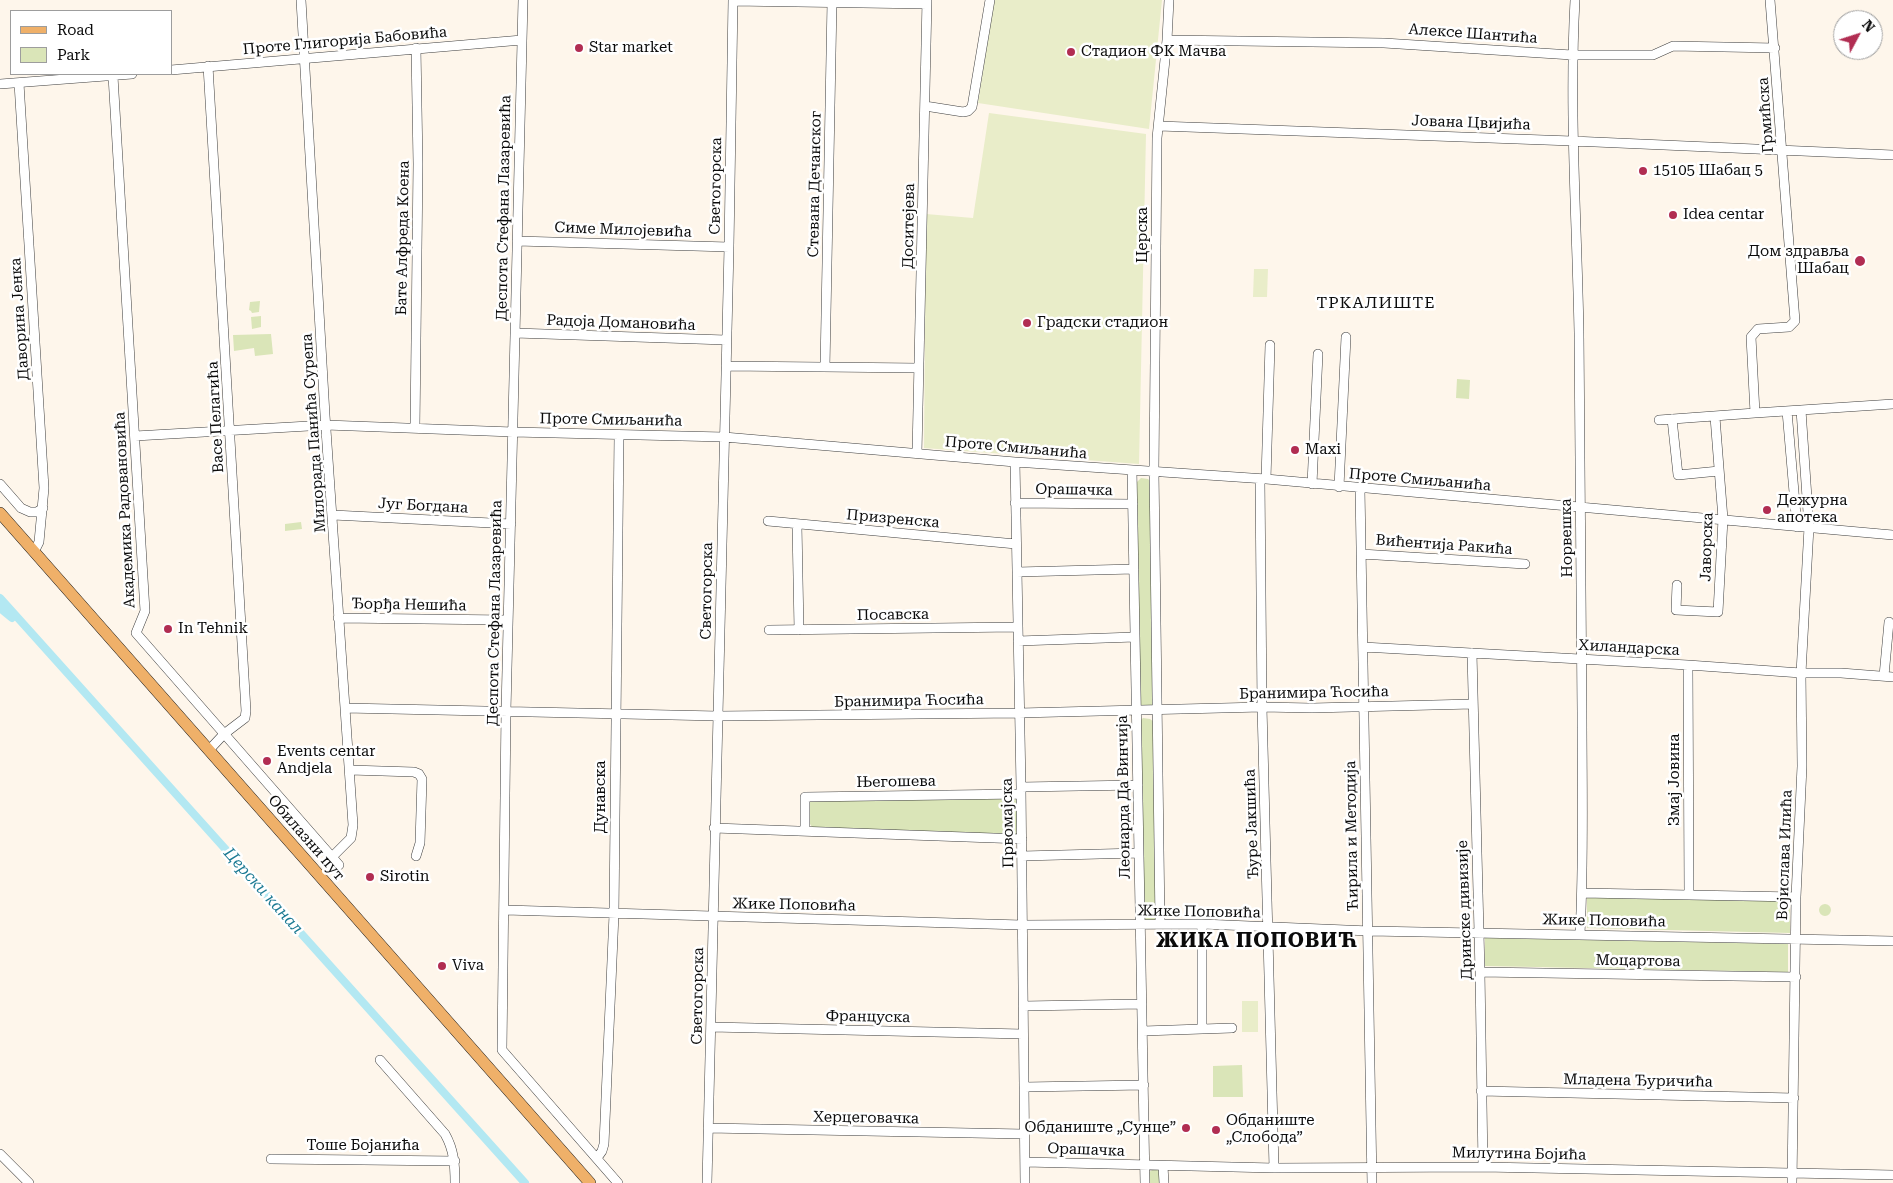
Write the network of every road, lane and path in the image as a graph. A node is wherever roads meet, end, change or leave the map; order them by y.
1 (301, 0) edge
2 (523, 0) edge
3 (733, 0) edge
4 (990, 0) edge
5 (1169, 0) edge
6 (1575, 0) edge
7 (1770, 0) edge
8 (832, 2) junction
9 (927, 2) edge
10 (522, 40) junction
11 (1167, 40) junction
12 (416, 48) junction
13 (1775, 48) junction
14 (1572, 55) junction
15 (305, 57) junction
16 (224, 65) junction
17 (208, 66) junction
18 (196, 68) junction
19 (172, 70) edge
20 (122, 75) edge
21 (113, 76) junction
22 (209, 77) junction
23 (19, 83) junction
24 (0, 84) edge
25 (925, 106) junction
26 (1159, 126) junction
27 (1572, 141) junction
28 (1782, 149) junction
29 (1893, 155) edge
30 (517, 241) junction
31 (729, 248) junction
32 (515, 334) junction
33 (1346, 337) dead end
34 (726, 340) junction
35 (1270, 345) dead end
36 (1318, 354) dead end
37 (726, 366) junction
38 (825, 367) junction
39 (920, 368) junction
40 (1893, 404) edge
41 (1787, 410) junction
42 (1800, 410) junction
43 (1755, 414) junction
44 (1715, 417) junction
45 (1658, 420) dead end
46 (1672, 420) junction
47 (326, 425) junction
48 (415, 428) junction
49 (230, 429) junction
50 (513, 432) junction
51 (619, 434) junction
52 (135, 436) junction
53 (724, 436) junction
54 (917, 453) junction
55 (1015, 462) junction
56 (1132, 470) junction
57 (1154, 471) junction
58 (1719, 472) junction
59 (1263, 479) junction
60 (0, 484) edge
61 (1312, 484) junction
62 (1339, 486) junction
63 (1360, 489) junction
64 (1015, 503) junction
65 (1133, 504) junction
66 (1580, 507) junction
67 (41, 512) junction
68 (0, 513) edge
69 (333, 514) junction
70 (1722, 519) junction
71 (768, 521) dead end
72 (511, 524) junction
73 (797, 524) junction
74 (1797, 527) junction
75 (1809, 527) junction
76 (1893, 535) edge
77 (1016, 544) junction
78 (34, 552) junction
79 (1361, 554) junction
80 (1525, 564) dead end
81 (1134, 569) junction
82 (1017, 572) junction
83 (1677, 585) dead end
84 (338, 618) junction
85 (508, 620) junction
86 (1889, 622) dead end
87 (1017, 627) junction
88 (769, 630) dead end
89 (799, 630) junction
90 (1135, 637) junction
91 (1018, 641) junction
92 (1363, 647) junction
93 (1472, 653) junction
94 (1582, 659) junction
95 (1688, 665) junction
96 (1801, 673) junction
97 (1889, 677) edge
98 (1473, 704) junction
99 (1364, 706) junction
100 (1262, 707) junction
101 (345, 708) junction
102 (1136, 710) junction
103 (1157, 710) junction
104 (506, 711) junction
105 (1019, 713) junction
106 (616, 714) junction
107 (718, 716) junction
108 (224, 734) junction
109 (208, 750) junction
110 (350, 770) junction
111 (1138, 785) junction
112 (1021, 791) junction
113 (714, 828) junction
114 (805, 831) junction
115 (1022, 839) junction
116 (1139, 853) junction
117 (332, 856) junction
118 (416, 856) dead end
119 (1022, 856) junction
120 (339, 865) dead end
121 (1582, 894) junction
122 (1690, 895) junction
123 (1796, 897) junction
124 (505, 910) junction
125 (614, 914) junction
126 (712, 917) junction
127 (1140, 924) junction
128 (1160, 924) junction
129 (1202, 924) junction
130 (1022, 925) junction
131 (1267, 927) junction
132 (1367, 931) junction
133 (1479, 933) junction
134 (1580, 934) junction
135 (1796, 939) junction
136 (1893, 941) edge
137 (1480, 972) junction
138 (1796, 977) junction
139 (1142, 1004) junction
140 (1023, 1006) junction
141 (711, 1027) junction
142 (1202, 1028) junction
143 (1232, 1028) dead end
144 (1142, 1031) junction
145 (1023, 1034) junction
146 (380, 1060) dead end
147 (1144, 1085) junction
148 (1024, 1087) junction
149 (1481, 1092) junction
150 (1794, 1098) junction
151 (708, 1128) junction
152 (1024, 1134) junction
153 (0, 1154) edge
154 (596, 1158) junction
155 (271, 1159) dead end
156 (454, 1160) junction
157 (1025, 1162) junction
158 (1145, 1165) junction
159 (1163, 1166) junction
160 (1372, 1167) junction
161 (1483, 1167) junction
162 (1274, 1168) junction
163 (1792, 1173) junction
164 (1893, 1175) edge
165 (29, 1183) edge
166 (455, 1183) edge
167 (590, 1183) edge
168 (618, 1183) edge
169 (707, 1183) edge
170 (1025, 1183) edge
171 (1145, 1183) edge
172 (1164, 1183) edge
173 (1372, 1183) edge
174 (1792, 1183) edge

1 - 15 street, Милорада Панића Сурепа
2 - 10 street, Деспота Стефана Лазаревића
3 - 8 street
3 - 31 street, Светогорска
4 - 25 street
5 - 11 street, Церска
6 - 14 street, Норвешка
7 - 13 street, Грмићска
8 - 9 street
8 - 38 street, Стевана Дечанског
9 - 25 street, Доситејева
10 - 12 street, Проте Глигорија Бабовића
10 - 30 street, Деспота Стефана Лазаревића
11 - 14 street, Алексе Шантића
11 - 26 street, Церска
12 - 15 street, Проте Глигорија Бабовића
12 - 48 street, Бате Алфреда Коена
13 - 14 street, Алексе Шантића
13 - 28 street, Грмићска
14 - 27 street, Норвешка
15 - 16 street, Проте Глигорија Бабовића
15 - 47 street, Милорада Панића Сурепа
16 - 17 street, Проте Глигорија Бабовића
16 - 22 street
17 - 18 street, Проте Глигорија Бабовића
17 - 22 street, Васе Пелагића
18 - 19 street, Проте Глигорија Бабовића
18 - 22 street
20 - 21 street
21 - 23 street
21 - 52 street, Академика Радовановића
22 - 49 street, Васе Пелагића
23 - 24 street
23 - 67 street, Даворина Јенка
25 - 39 street, Доситејева
26 - 27 street, Јована Цвијића
26 - 57 street, Церска
27 - 28 street, Јована Цвијића
27 - 66 street, Норвешка
28 - 29 street, Јована Цвијића
28 - 43 street, Грмићска
30 - 31 street, Симе Милојевића
30 - 32 street, Деспота Стефана Лазаревића
31 - 34 street, Светогорска
32 - 34 street, Радоја Домановића
32 - 50 street, Деспота Стефана Лазаревића
33 - 62 street
34 - 37 street, Светогорска
35 - 59 street, Ђуре Јакшића
36 - 61 street
37 - 38 street
37 - 53 street, Светогорска
38 - 39 street
39 - 54 street, Доситејева
40 - 42 street
41 - 42 street
41 - 43 street
41 - 74 street
42 - 75 street, Војислава Илића
43 - 44 street
44 - 46 street
44 - 58 street, Јаворска
45 - 46 street
46 - 58 street
47 - 48 street, Проте Смиљанића
47 - 49 street, Проте Смиљанића
47 - 69 street, Милорада Панића Сурепа
48 - 50 street, Проте Смиљанића
49 - 52 street, Проте Смиљанића
49 - 108 street, Васе Пелагића
50 - 51 street, Проте Смиљанића
50 - 72 street, Деспота Стефана Лазаревића
51 - 53 street, Проте Смиљанића
51 - 106 street, Дунавска
52 - 108 street, Академика Радовановића
53 - 54 street, Проте Смиљанића
53 - 107 street, Светогорска
54 - 55 street, Проте Смиљанића
55 - 56 street, Проте Смиљанића
55 - 64 street, Првомајска
56 - 57 street, Проте Смиљанића
56 - 65 street, Леонарда Да Винчија
57 - 59 street, Проте Смиљанића
57 - 103 street
58 - 70 street, Јаворска
59 - 61 street, Проте Смиљанића
59 - 100 street, Ђуре Јакшића
60 - 67 street
61 - 62 street, Проте Смиљанића
62 - 63 street, Проте Смиљанића
63 - 66 street, Проте Смиљанића
63 - 79 street, Ћирила и Методија
64 - 65 street, Орашачка
64 - 77 street, Првомајска
65 - 81 street, Леонарда Да Винчија
66 - 70 street, Проте Смиљанића
66 - 94 street, Норвешка
67 - 78 street, Даворина Јенка
68 - 78 main road, Обилазни пут
69 - 72 street, Југ Богдана
69 - 84 street, Милорада Панића Сурепа
70 - 74 street, Проте Смиљанића
70 - 83 street, Јаворска
71 - 73 street, Призренска
72 - 85 street, Деспота Стефана Лазаревића
73 - 77 street, Призренска
73 - 89 street
74 - 75 street, Проте Смиљанића
75 - 76 street, Проте Смиљанића
75 - 96 street, Војислава Илића
77 - 82 street, Првомајска
78 - 109 main road, Обилазни пут
79 - 80 street, Вићентија Ракића
79 - 92 street, Ћирила и Методија
81 - 82 street
81 - 90 street, Леонарда Да Винчија
82 - 87 street, Првомајска
84 - 85 street, Ђорђа Нешића
84 - 101 street, Милорада Панића Сурепа
85 - 104 street, Деспота Стефана Лазаревића
86 - 97 street
87 - 89 street, Посавска
87 - 91 street, Првомајска
88 - 89 street, Посавска
90 - 91 street
90 - 102 street, Леонарда Да Винчија
91 - 105 street, Првомајска
92 - 93 street, Хиландарска
92 - 99 street, Ћирила и Методија
93 - 94 street, Хиландарска
93 - 98 street, Дринске дивизије
94 - 95 street, Хиландарска
94 - 121 street, Норвешка
95 - 96 street, Хиландарска
95 - 122 street, Змај Јовина
96 - 97 street, Хиландарска
96 - 123 street, Војислава Илића
98 - 99 street, Бранимира Ћосића
98 - 133 street, Дринске дивизије
99 - 100 street, Бранимира Ћосића
99 - 132 street, Ћирила и Методија
100 - 103 street, Бранимира Ћосића
100 - 131 street, Ђуре Јакшића
101 - 104 street, Бранимира Ћосића
101 - 110 street, Милорада Панића Сурепа
102 - 103 street, Бранимира Ћосића
102 - 105 street, Бранимира Ћосића
102 - 111 street, Леонарда Да Винчија
103 - 128 street
104 - 106 street, Бранимира Ћосића
104 - 124 street, Деспота Стефана Лазаревића
105 - 107 street, Бранимира Ћосића
105 - 112 street, Првомајска
106 - 107 street, Бранимира Ћосића
106 - 125 street, Дунавска
107 - 113 street, Светогорска
108 - 109 street, Васе Пелагића
108 - 117 street, Академика Радовановића
109 - 167 main road, Обилазни пут
110 - 117 street, Милорада Панића Сурепа
110 - 118 street
111 - 112 street
111 - 116 street, Леонарда Да Винчија
112 - 114 street, Његошева
112 - 115 street, Првомајска
113 - 114 street
113 - 126 street, Светогорска
114 - 115 street
115 - 119 street, Првомајска
116 - 119 street
116 - 127 street, Леонарда Да Винчија
117 - 120 street, Академика Радовановића
119 - 130 street, Првомајска
121 - 122 street
121 - 134 street, Норвешка
122 - 123 street
123 - 135 street, Војислава Илића
124 - 125 street, Жике Поповића
124 - 154 street, Деспота Стефана Лазаревића
125 - 126 street, Жике Поповића
125 - 154 street, Дунавска
126 - 130 street, Жике Поповића
126 - 141 street, Светогорска
127 - 128 street, Жике Поповића
127 - 130 street, Жике Поповића
127 - 139 street, Леонарда Да Винчија
128 - 129 street, Жике Поповића
129 - 131 street, Жике Поповића
129 - 142 street
130 - 140 street, Првомајска
131 - 132 street, Жике Поповића
131 - 162 street, Ђуре Јакшића
132 - 133 street, Жике Поповића
132 - 160 street, Ћирила и Методија
133 - 134 street, Жике Поповића
133 - 137 street, Дринске дивизије
134 - 135 street, Жике Поповића
135 - 136 street, Жике Поповића
135 - 138 street, Војислава Илића
137 - 138 street, Моцартова
137 - 149 street, Дринске дивизије
138 - 150 street, Војислава Илића
139 - 140 street
139 - 144 street, Леонарда Да Винчија
140 - 145 street, Првомајска
141 - 145 street, Француска
141 - 151 street, Светогорска
142 - 143 street
142 - 144 street
144 - 147 street, Леонарда Да Винчија
145 - 148 street, Првомајска
146 - 156 street
147 - 148 street
147 - 158 street, Леонарда Да Винчија
148 - 152 street, Првомајска
149 - 150 street, Младена Ђуричића
149 - 161 street, Дринске дивизије
150 - 163 street, Војислава Илића
151 - 152 street, Херцеговачка
151 - 169 street, Светогорска
152 - 157 street, Првомајска
153 - 165 street
154 - 168 street, Деспота Стефана Лазаревића
155 - 156 street, Тоше Бојанића
156 - 166 street
157 - 158 street, Орашачка
157 - 170 street, Првомајска
158 - 159 street, Милутина Бојића
158 - 171 street, Леонарда Да Винчија
159 - 162 street, Милутина Бојића
159 - 172 street
160 - 161 street, Милутина Бојића
160 - 162 street, Милутина Бојића
160 - 173 street, Ћирила и Методија
161 - 163 street, Милутина Бојића
163 - 164 street, Милутина Бојића
163 - 174 street, Војислава Илића

